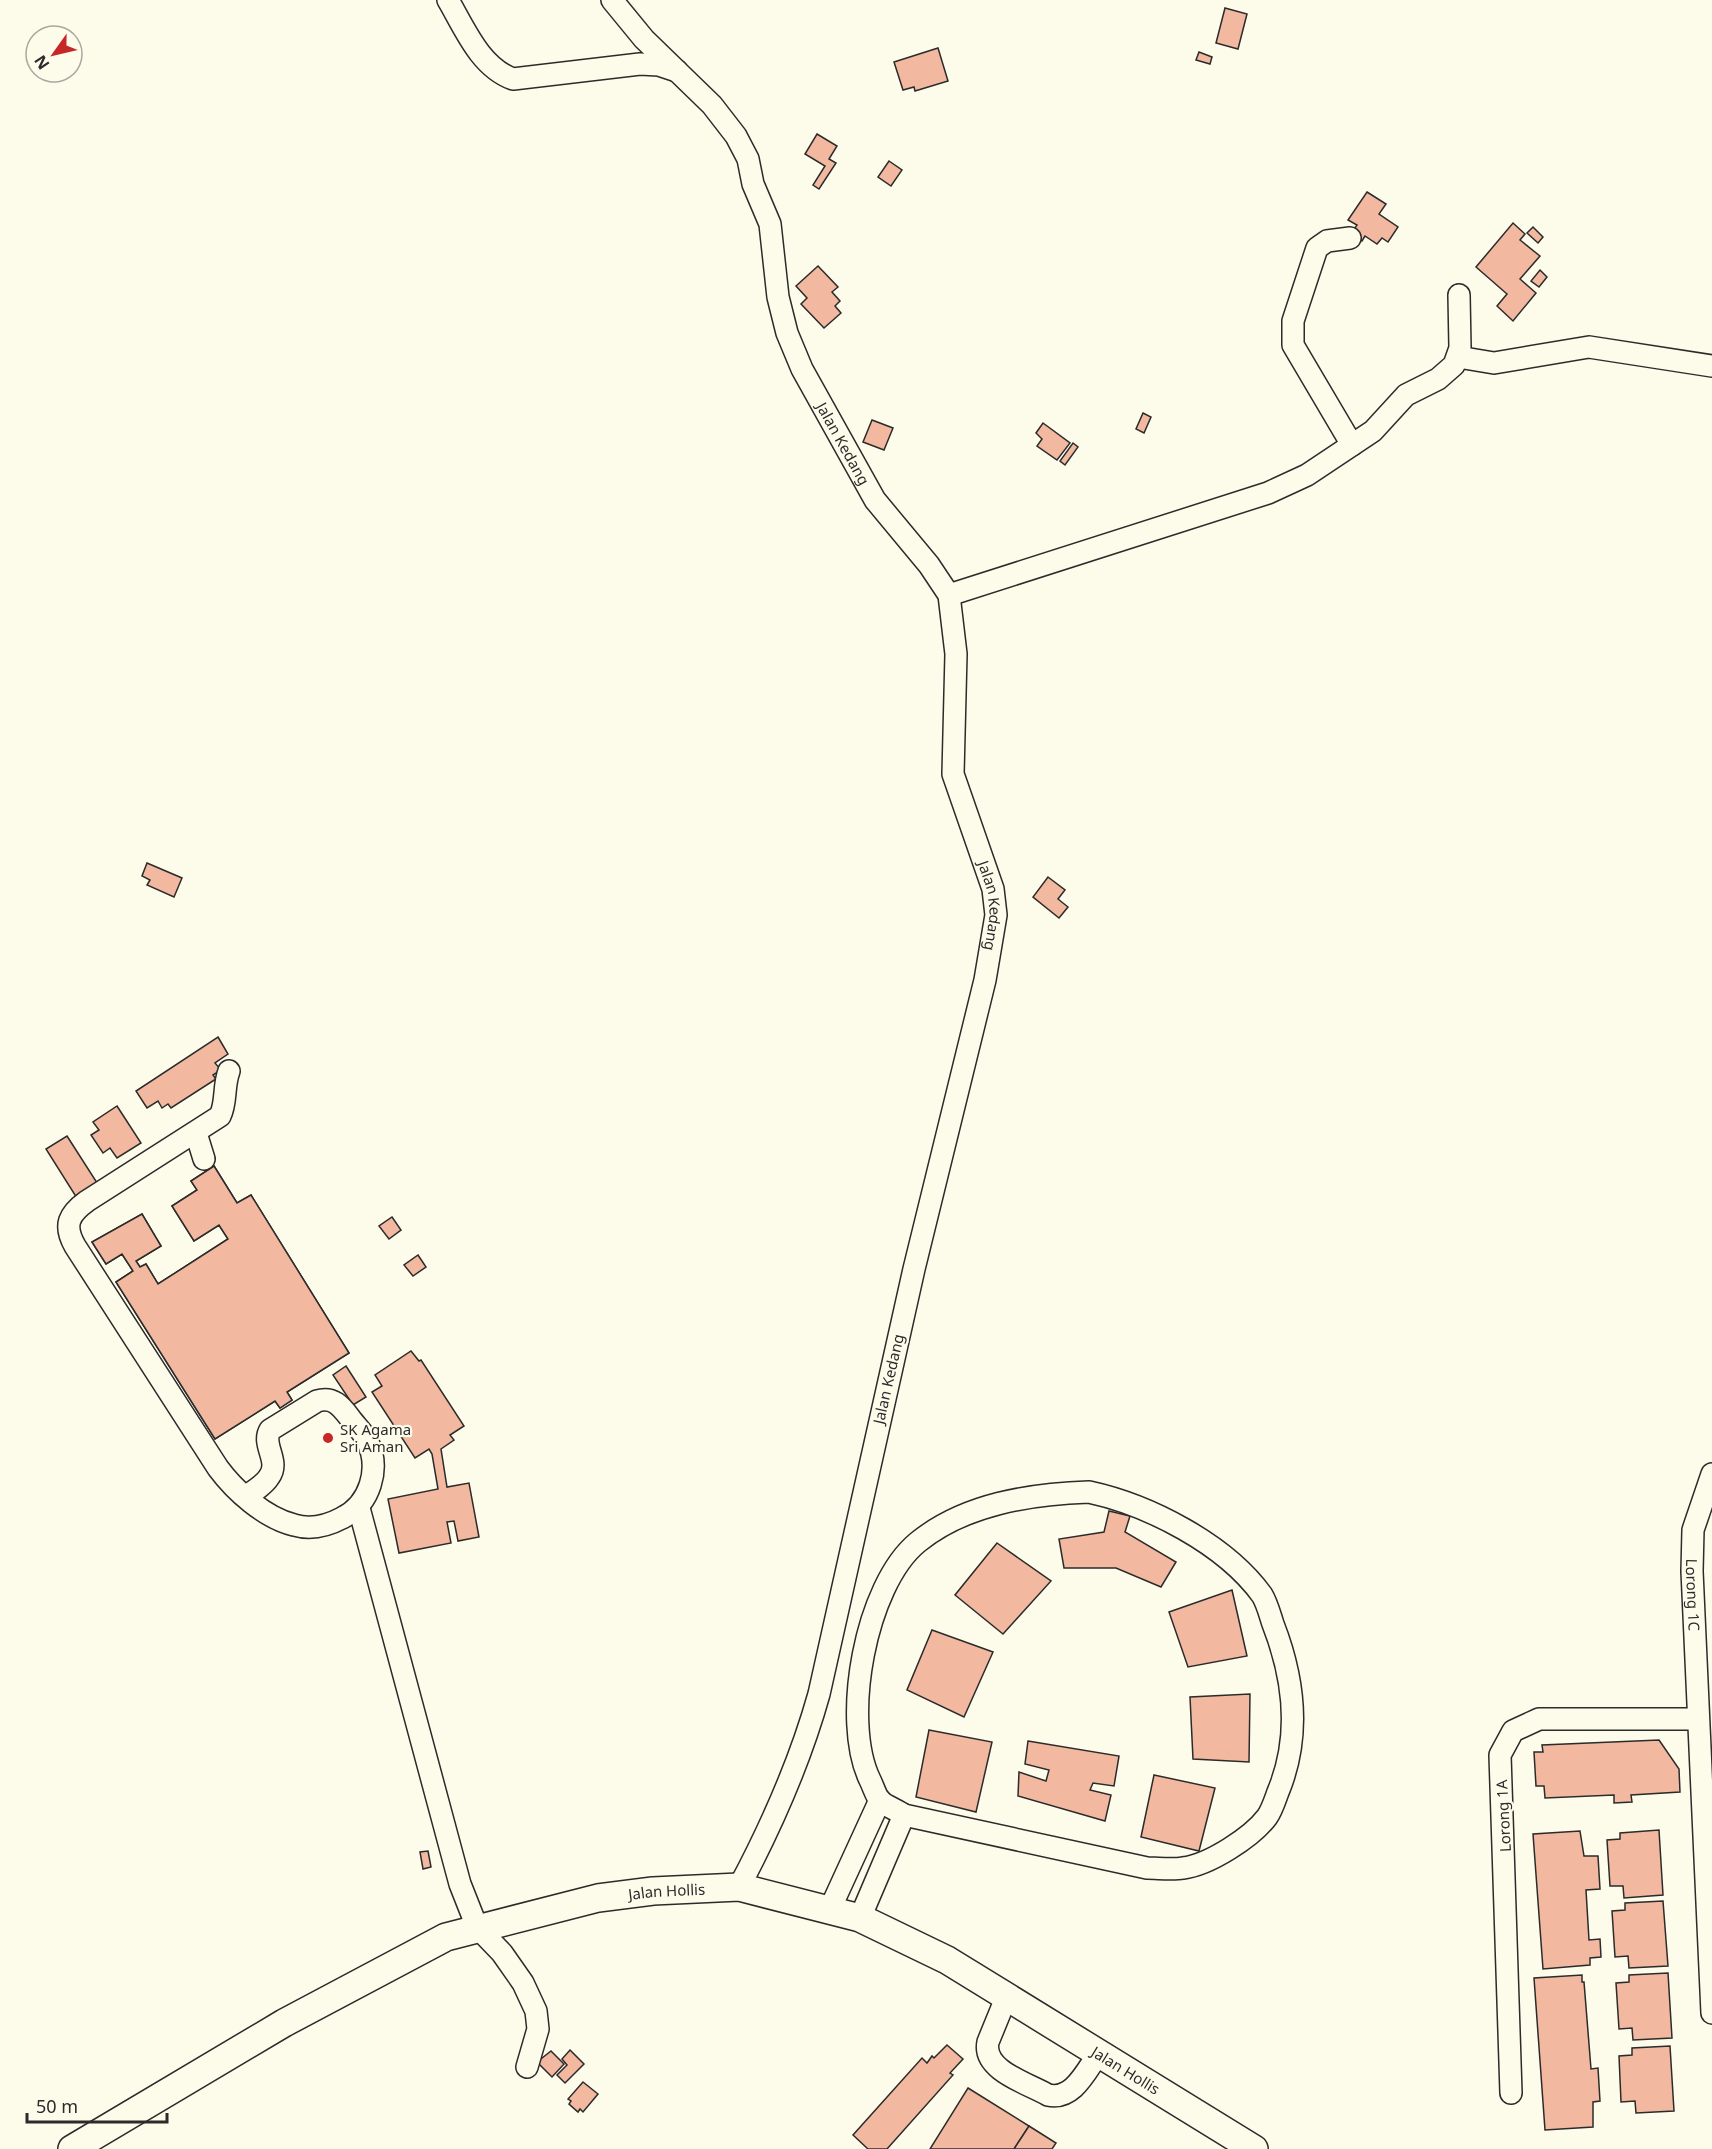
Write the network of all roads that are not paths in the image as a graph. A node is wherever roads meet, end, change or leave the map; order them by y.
1 (448, 0) edge
2 (612, 0) edge
3 (678, 71) junction
4 (1350, 238) dead end
5 (1459, 295) dead end
6 (1458, 357) junction
7 (1712, 366) edge
8 (1352, 445) junction
9 (950, 595) junction
10 (229, 1071) dead end
11 (190, 1136) junction
12 (199, 1161) dead end
13 (1712, 1474) edge
14 (246, 1496) junction
15 (359, 1508) junction
16 (1705, 1724) edge
17 (880, 1800) junction
18 (904, 1815) junction
19 (739, 1887) junction
20 (830, 1909) junction
21 (860, 1918) junction
22 (477, 1927) junction
23 (1006, 1998) junction
24 (1712, 2013) edge
25 (1098, 2053) junction
26 (527, 2067) dead end
27 (1511, 2093) dead end
28 (72, 2149) edge
29 (1254, 2149) edge

1 - 3 street
2 - 3 street, Jalan Kedang
3 - 9 street, Jalan Kedang
4 - 8 street
5 - 6 street
6 - 7 street
6 - 8 street
8 - 9 street
9 - 19 street, Jalan Kedang
10 - 11 street
11 - 12 street
11 - 14 street
13 - 16 street, Lorong 1C
14 - 15 street
14 - 15 street
15 - 22 street
16 - 24 street, Lorong 1C
16 - 27 street, Lorong 1A
17 - 18 street
17 - 18 street
17 - 20 street
18 - 21 street
19 - 20 main road, Jalan Hollis
19 - 22 main road, Jalan Hollis
20 - 21 main road, Jalan Hollis
21 - 23 main road, Jalan Hollis
22 - 26 street
22 - 28 main road, Jalan Hollis
23 - 25 main road, Jalan Hollis
23 - 25 street
25 - 29 main road, Jalan Hollis

